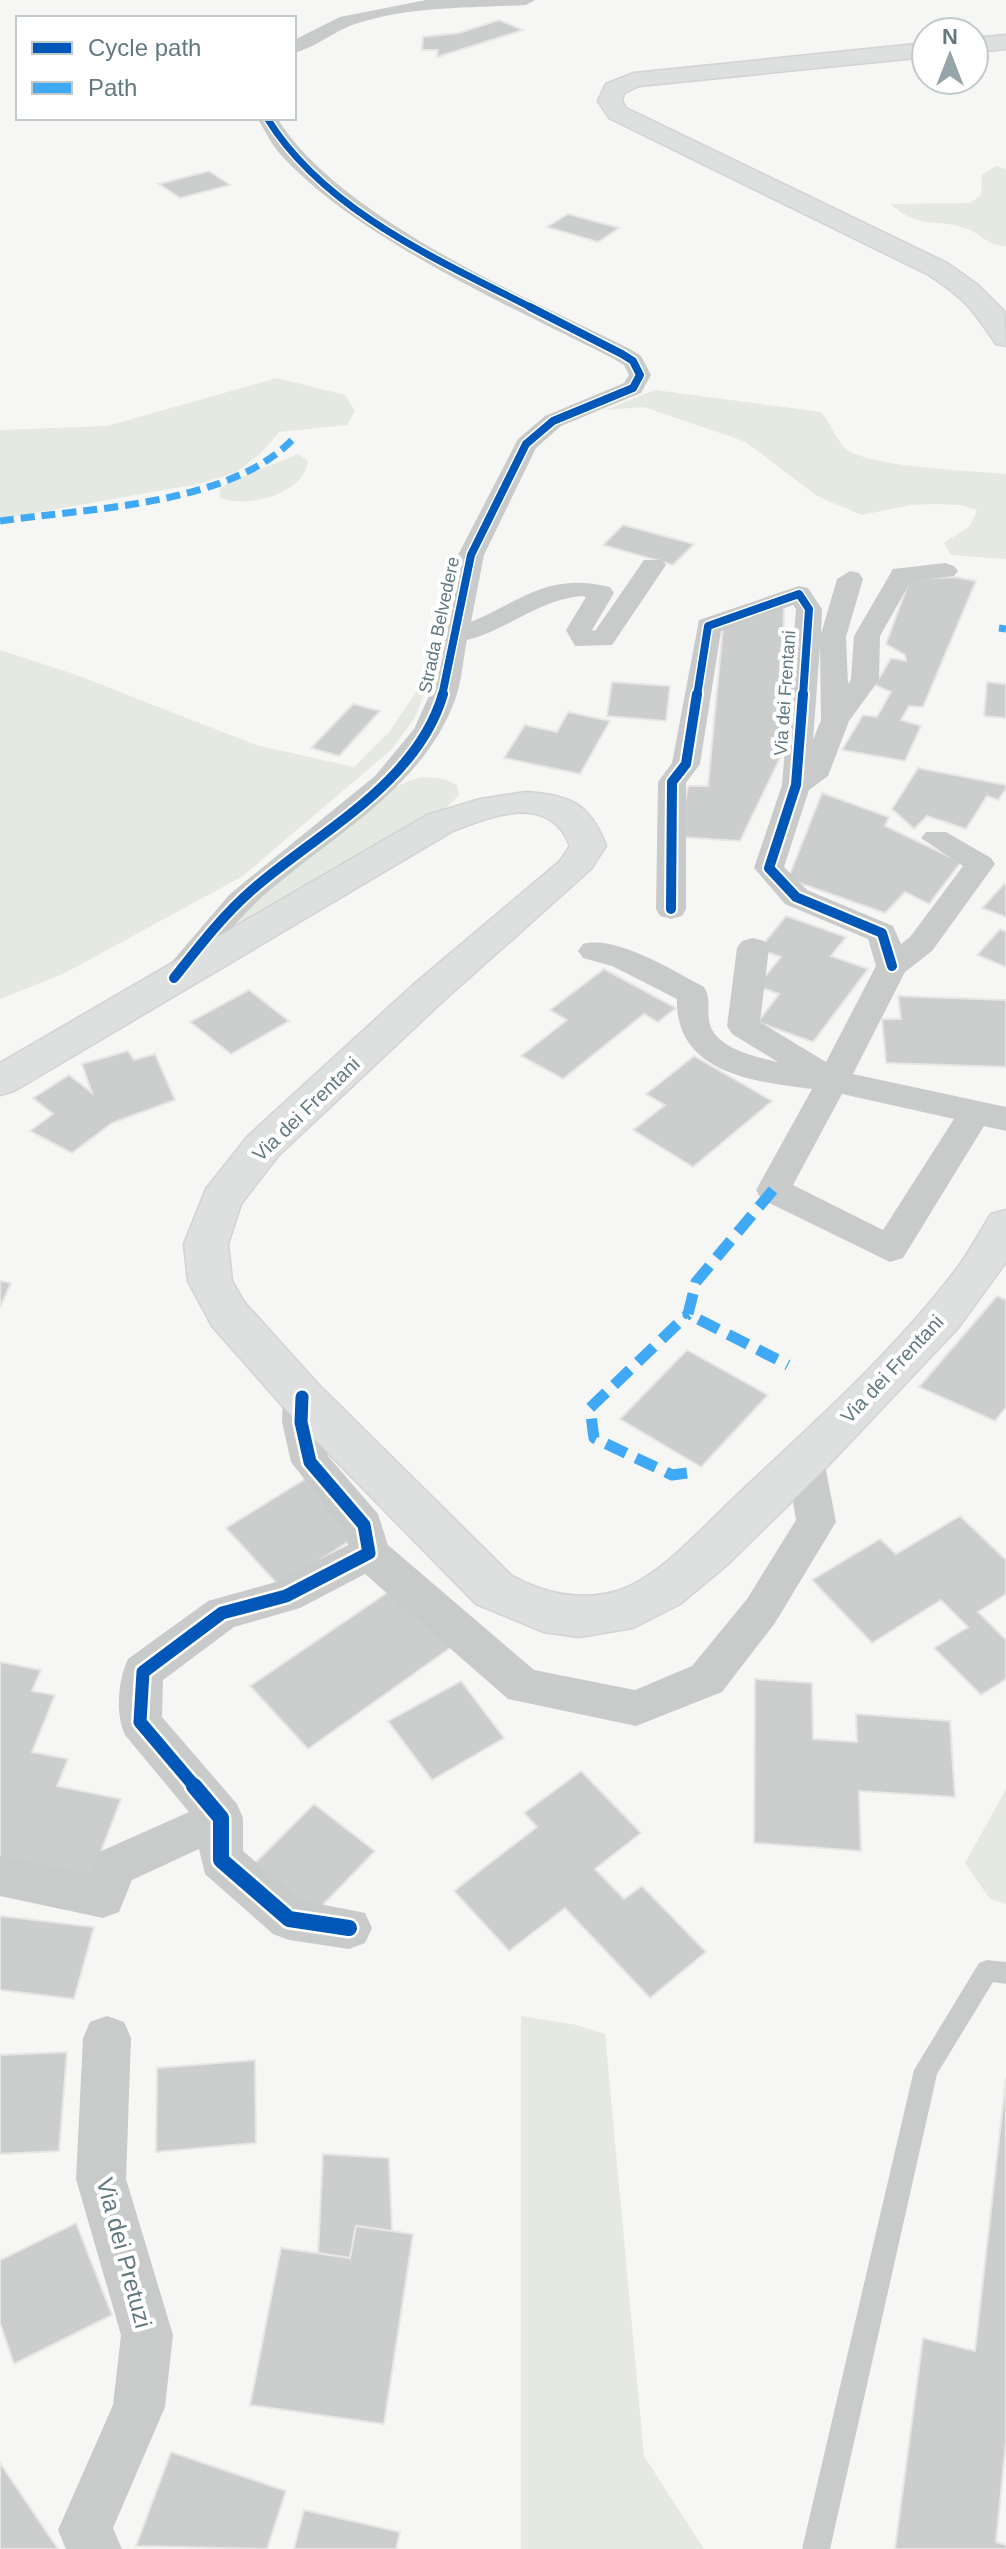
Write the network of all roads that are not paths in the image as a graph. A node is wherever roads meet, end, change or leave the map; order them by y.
1 (526, 0) edge
2 (296, 47) edge
3 (910, 52) edge
4 (268, 120) edge
5 (1006, 338) edge
6 (653, 565) dead end
7 (945, 571) dead end
8 (850, 579) dead end
9 (455, 635) junction
10 (835, 720) junction
11 (796, 785) junction
12 (936, 838) dead end
13 (671, 909) dead end
14 (753, 948) dead end
15 (594, 951) dead end
16 (892, 966) junction
17 (174, 978) junction
18 (0, 1081) edge
19 (833, 1081) junction
20 (991, 1115) edge
21 (1006, 1225) edge
22 (302, 1397) junction
23 (805, 1460) junction
24 (369, 1553) junction
25 (221, 1818) junction
26 (0, 1876) edge
27 (349, 1928) dead end
28 (1006, 1973) edge
29 (107, 2038) dead end
30 (95, 2549) edge
31 (816, 2549) edge

1 - 2 street
3 - 5 main road
4 - 9 street, Strada Belvedere
6 - 9 street
7 - 10 street, Via dei Frentani
8 - 10 street, Via dei Frentani
9 - 17 street, Strada Belvedere
10 - 11 street, Via dei Frentani
11 - 13 street, Via dei Frentani
11 - 16 street, Via dei Frentani
12 - 16 street
14 - 19 street
15 - 19 street
16 - 19 street
17 - 18 main road, Via dei Frentani
17 - 22 main road, Via dei Frentani
19 - 20 street
19 - 20 street
21 - 23 main road, Via dei Frentani
22 - 23 main road, Via dei Frentani
22 - 24 street
23 - 24 street
24 - 25 street
25 - 26 street
25 - 27 street
28 - 31 lane
29 - 30 street, Via dei Pretuzi

